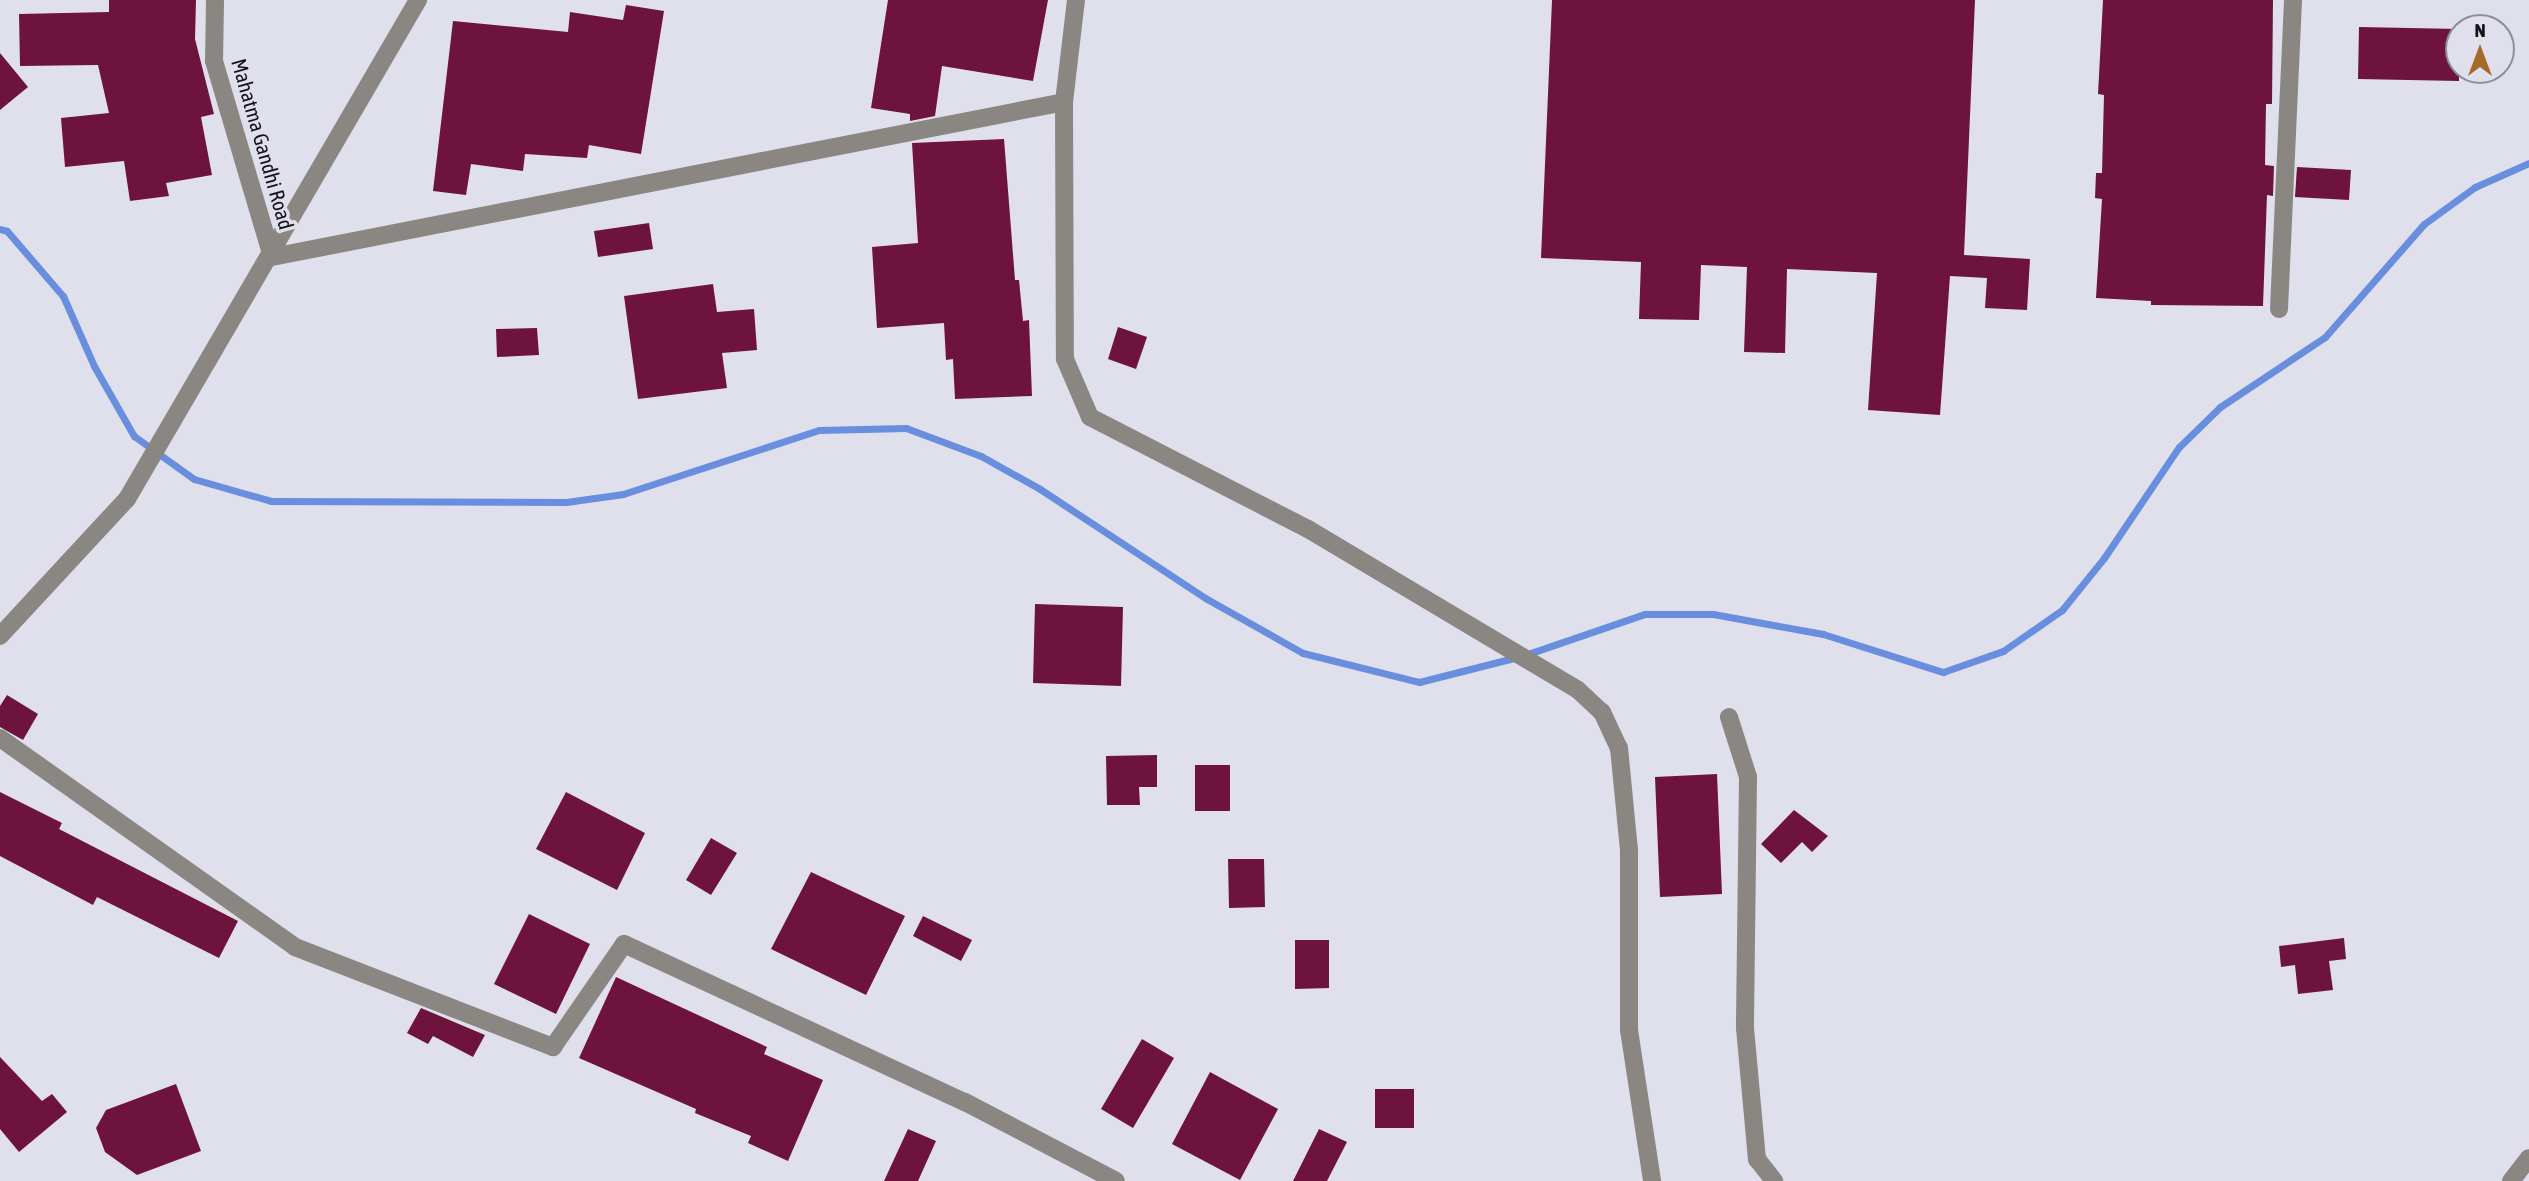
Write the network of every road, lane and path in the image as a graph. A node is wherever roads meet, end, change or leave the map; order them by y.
1 (215, 0) edge
2 (418, 0) edge
3 (1076, 0) edge
4 (2293, 0) edge
5 (1064, 102) junction
6 (272, 257) junction
7 (2279, 309) dead end
8 (0, 636) edge
9 (1730, 717) dead end
10 (0, 738) edge
11 (2529, 1158) edge
12 (1116, 1181) edge
13 (1652, 1181) edge
14 (1774, 1181) edge
15 (2511, 1181) edge

1 - 6 street, Mahatma Gandhi Road
2 - 6 street
3 - 5 street
4 - 7 street
5 - 6 street
5 - 13 street
6 - 8 street
9 - 14 street
10 - 12 street
11 - 15 street

